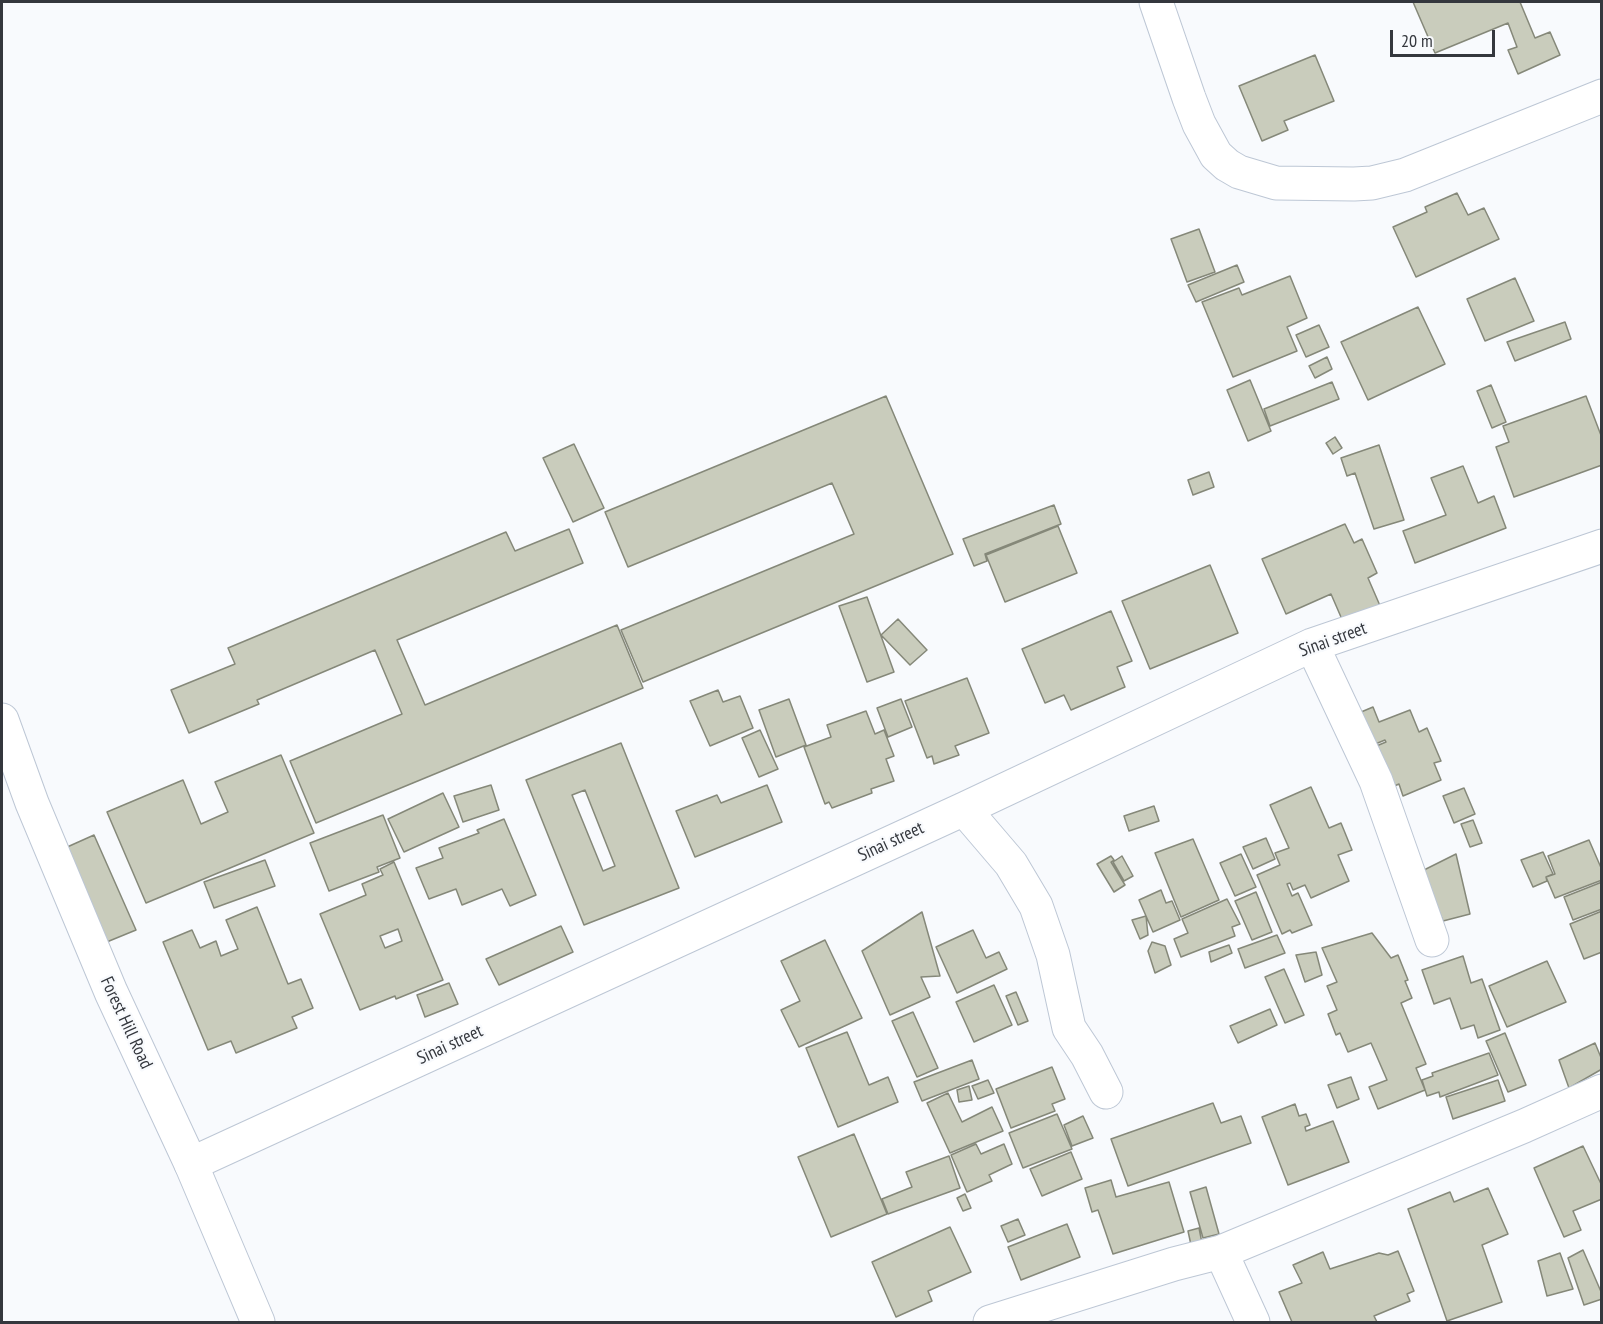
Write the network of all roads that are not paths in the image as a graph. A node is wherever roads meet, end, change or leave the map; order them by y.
1 (1156, 2) edge
2 (1602, 96) edge
3 (1602, 546) edge
4 (1312, 645) junction
5 (2, 720) edge
6 (964, 809) junction
7 (1432, 940) dead end
8 (1602, 1091) edge
9 (1106, 1092) dead end
10 (191, 1164) junction
11 (1221, 1252) junction
12 (258, 1323) edge
13 (990, 1323) edge
14 (1253, 1323) edge

1 - 2 street
3 - 4 street, Sinai street
4 - 6 street, Sinai street
4 - 7 street
5 - 10 street, Forest Hill Road
6 - 9 street
6 - 10 street, Sinai street
8 - 11 street
10 - 12 street, Forest Hill Road
11 - 13 street
11 - 14 street

